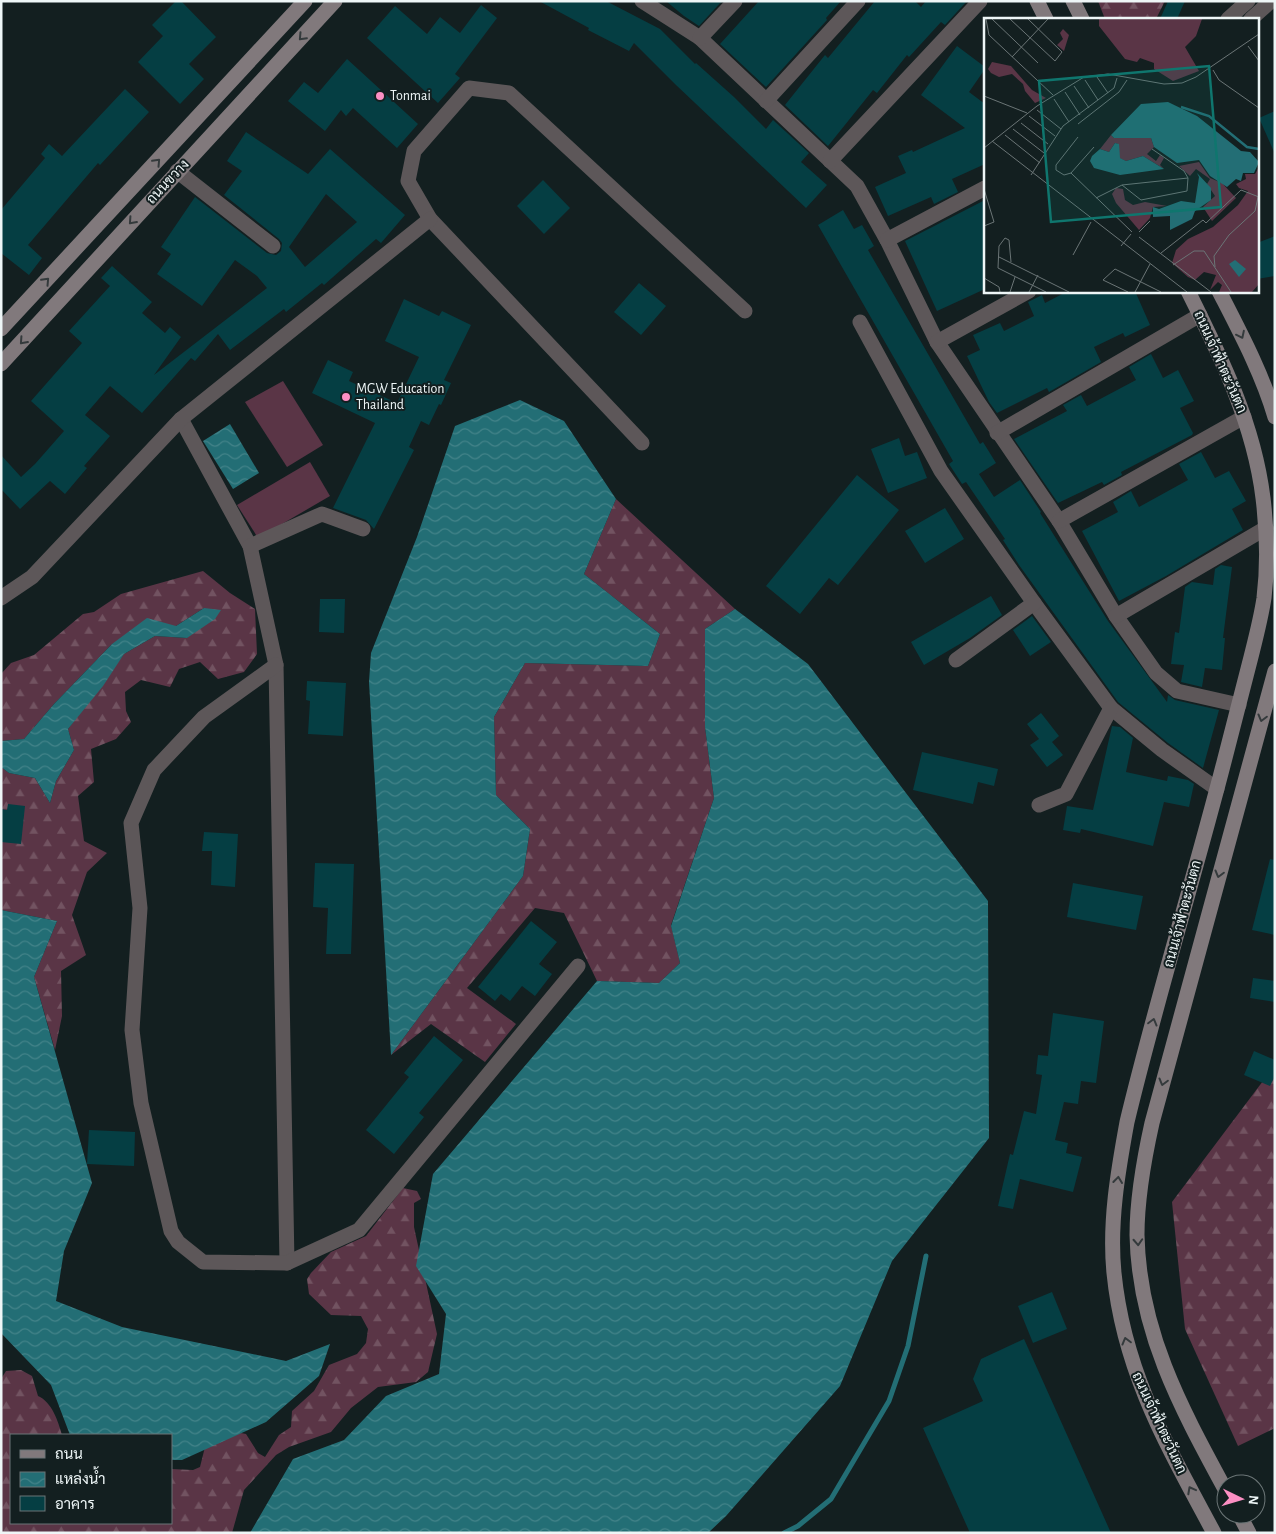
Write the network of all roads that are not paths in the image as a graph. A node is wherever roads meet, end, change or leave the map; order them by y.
1 (304, 1) edge
2 (335, 1) edge
3 (642, 1) edge
4 (735, 1) edge
5 (858, 1) edge
6 (980, 1) edge
7 (1037, 1) edge
8 (1073, 1) edge
9 (1248, 1) edge
10 (1271, 1) edge
11 (1046, 18) edge
12 (1082, 18) edge
13 (1229, 18) edge
14 (1252, 18) edge
15 (700, 38) junction
16 (766, 101) junction
17 (830, 161) junction
18 (177, 172) junction
19 (984, 189) edge
20 (430, 219) junction
21 (887, 240) junction
22 (273, 246) dead end
23 (1028, 292) edge
24 (1188, 292) edge
25 (1220, 292) edge
26 (22, 307) junction
27 (745, 311) dead end
28 (1200, 315) junction
29 (860, 322) dead end
30 (37, 325) junction
31 (1, 329) edge
32 (937, 342) junction
33 (1, 364) edge
34 (1244, 417) junction
35 (1275, 417) edge
36 (181, 419) junction
37 (997, 433) junction
38 (642, 443) dead end
39 (1058, 521) junction
40 (363, 528) dead end
41 (1266, 528) junction
42 (250, 546) junction
43 (1, 598) edge
44 (1034, 603) junction
45 (1116, 616) junction
46 (956, 660) dead end
47 (276, 665) junction
48 (1275, 670) edge
49 (1239, 705) junction
50 (1111, 708) junction
51 (1217, 789) junction
52 (1039, 805) dead end
53 (578, 966) dead end
54 (287, 1263) junction
55 (1217, 1474) edge
56 (1214, 1533) edge

26 -> 1 main road, ถนนขวาง
2 -> 18 main road, ถนนขวาง
3 - 15 street
4 - 15 street
5 - 16 street
6 - 17 street
7 - 11 main road
8 - 12 main road
9 - 13 street
10 - 14 street
15 - 16 street
16 - 17 street
17 - 21 street
18 - 22 street
18 -> 30 main road, ถนนขวาง
19 - 21 street
20 - 27 street
20 - 36 street
20 - 38 street
21 - 32 street
23 - 32 street
24 - 28 main road, ถนนเจ้าฟ้าตะวันตก
25 -> 35 main road, ถนนเจ้าฟ้าตะวันตก
26 - 30 main road
26 - 31 main road, ถนนขวาง
28 - 34 main road, ถนนเจ้าฟ้าตะวันตก
28 - 37 street
29 - 44 street
30 -> 33 main road, ถนนขวาง
32 - 37 street
34 - 39 street
34 - 41 main road, ถนนเจ้าฟ้าตะวันตก
36 - 42 street
36 - 43 street
37 - 39 street
39 - 45 street
40 - 42 street
41 - 45 street
41 - 49 main road, ถนนเจ้าฟ้าตะวันตก
42 - 47 street
44 - 46 street
44 - 50 street
45 - 49 street
47 - 54 street
47 - 54 street
48 -> 55 main road, ถนนเจ้าฟ้าตะวันตก
49 - 51 main road, ถนนเจ้าฟ้าตะวันตก
50 - 51 street
50 - 52 street
56 -> 51 main road, ถนนเจ้าฟ้าตะวันตก
53 - 54 street

